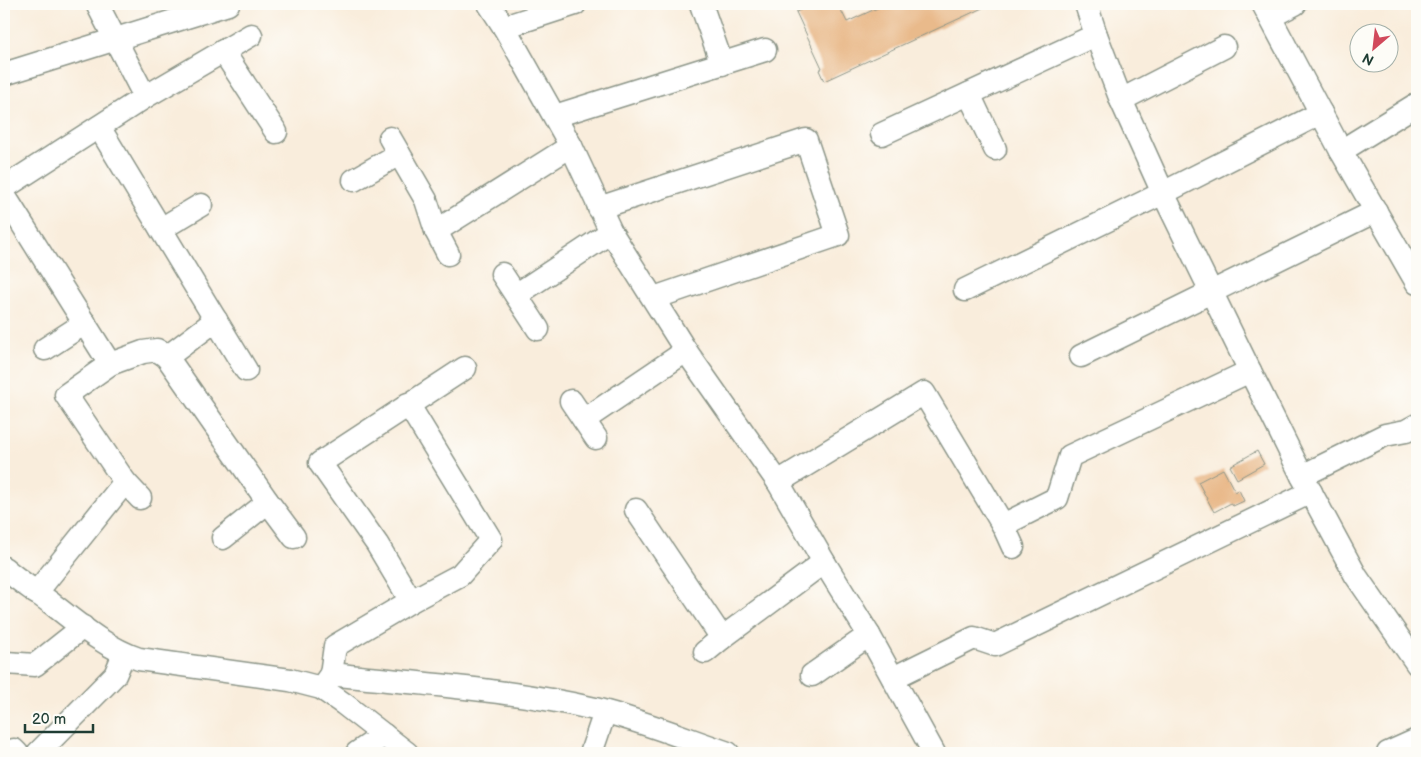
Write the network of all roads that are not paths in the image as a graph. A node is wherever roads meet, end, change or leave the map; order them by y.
1 (97, 4) edge
2 (228, 4) edge
3 (489, 4) edge
4 (575, 4) edge
5 (701, 4) edge
6 (1086, 4) edge
7 (1295, 4) edge
8 (1266, 10) edge
9 (504, 27) junction
10 (251, 35) dead end
11 (1096, 35) junction
12 (116, 39) junction
13 (1224, 47) dead end
14 (765, 50) dead end
15 (223, 51) junction
16 (722, 64) junction
17 (4, 74) edge
18 (969, 94) junction
19 (145, 97) junction
20 (1121, 100) junction
21 (1417, 104) edge
22 (1321, 114) junction
23 (555, 116) junction
24 (99, 127) junction
25 (276, 132) dead end
26 (882, 134) dead end
27 (571, 146) junction
28 (995, 148) dead end
29 (1341, 152) junction
30 (354, 180) dead end
31 (4, 186) edge
32 (1163, 194) junction
33 (4, 195) edge
34 (201, 205) dead end
35 (599, 208) junction
36 (1376, 211) junction
37 (161, 229) junction
38 (436, 231) junction
39 (611, 232) junction
40 (448, 254) dead end
41 (502, 274) dead end
42 (1417, 283) edge
43 (965, 290) dead end
44 (1212, 292) junction
45 (516, 295) junction
46 (654, 298) junction
47 (216, 320) junction
48 (85, 323) junction
49 (538, 329) dead end
50 (44, 348) dead end
51 (686, 351) junction
52 (1081, 356) dead end
53 (168, 357) junction
54 (110, 364) junction
55 (465, 368) dead end
56 (246, 370) dead end
57 (1250, 371) junction
58 (571, 401) dead end
59 (408, 404) junction
60 (584, 420) junction
61 (1417, 425) edge
62 (596, 438) dead end
63 (778, 482) junction
64 (1306, 484) junction
65 (268, 502) junction
66 (636, 510) dead end
67 (1003, 525) junction
68 (294, 537) dead end
69 (223, 538) dead end
70 (1013, 547) dead end
71 (824, 562) junction
72 (4, 568) edge
73 (36, 592) junction
74 (411, 601) junction
75 (83, 627) junction
76 (869, 635) junction
77 (722, 638) junction
78 (705, 652) dead end
79 (124, 654) junction
80 (1417, 664) edge
81 (4, 665) edge
82 (812, 675) dead end
83 (893, 678) junction
84 (326, 681) junction
85 (605, 712) junction
86 (384, 735) junction
87 (1417, 740) edge
88 (38, 753) edge
89 (357, 753) edge
90 (407, 753) edge
91 (591, 753) edge
92 (728, 753) edge
93 (934, 753) edge
94 (1388, 753) edge

1 - 12 street
2 - 12 street
3 - 9 street
4 - 9 street
5 - 16 street
6 - 11 street
7 - 8 street
8 - 22 street
9 - 23 street
10 - 15 street
11 - 18 street
11 - 20 street
12 - 17 street
12 - 19 street
13 - 20 street
14 - 16 street
15 - 19 street
15 - 25 street
16 - 23 street
18 - 26 street
18 - 28 street
19 - 24 street
20 - 32 street
21 - 29 street
22 - 29 street
22 - 32 street
23 - 27 street
24 - 31 street
24 - 37 street
27 - 35 street
27 - 38 street
29 - 36 street
30 - 38 street
32 - 43 street
32 - 44 street
33 - 48 street
34 - 37 street
35 - 39 street
35 - 46 street
36 - 42 street
36 - 44 street
37 - 47 street
38 - 40 street
39 - 45 street
39 - 46 street
41 - 45 street
44 - 52 street
44 - 57 street
45 - 49 street
46 - 51 street
47 - 53 street
47 - 56 street
48 - 50 street
48 - 54 street
51 - 60 street
51 - 63 street
53 - 54 street
53 - 65 street
54 - 73 street
55 - 59 street
57 - 64 street
57 - 67 street
58 - 60 street
59 - 74 street
59 - 74 street
60 - 62 street
61 - 64 street
63 - 67 street
63 - 71 street
64 - 80 street
64 - 83 street
65 - 68 street
65 - 69 street
66 - 77 street
67 - 70 street
71 - 76 street
71 - 77 street
72 - 73 street
73 - 75 street
74 - 84 street
75 - 79 street
75 - 81 street
76 - 82 street
76 - 83 street
77 - 78 street
79 - 84 street
79 - 88 street
83 - 93 street
84 - 85 street
84 - 86 street
85 - 91 street
85 - 92 street
86 - 89 street
86 - 90 street
87 - 94 street

